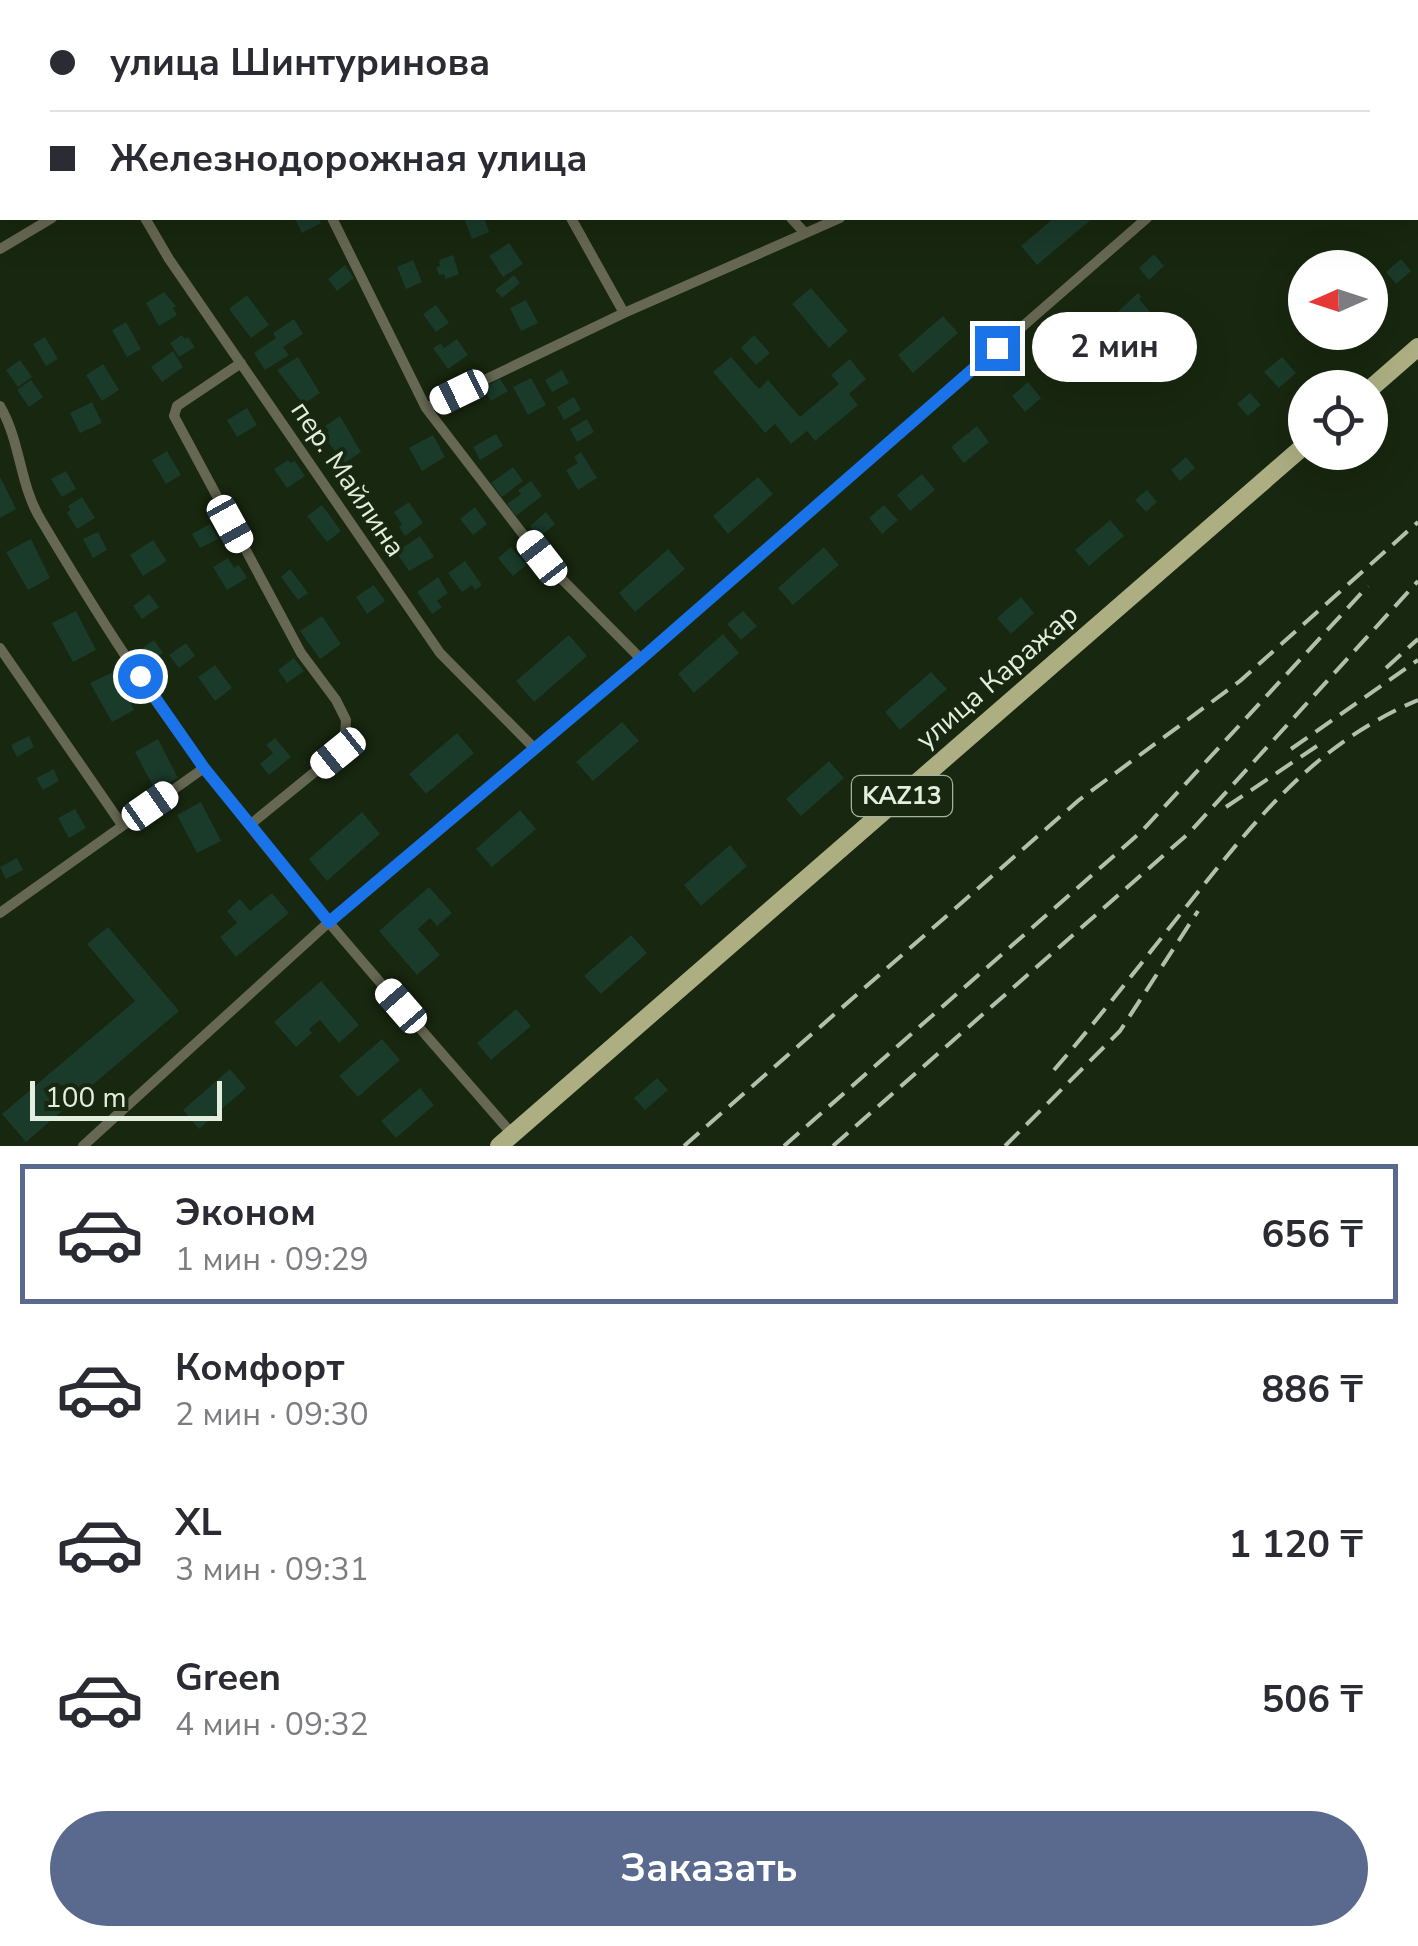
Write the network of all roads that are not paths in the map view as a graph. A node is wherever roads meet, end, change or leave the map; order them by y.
1 (49, 220) edge
2 (146, 220) edge
3 (333, 220) edge
4 (572, 220) edge
5 (794, 220) edge
6 (835, 220) edge
7 (1145, 220) edge
8 (805, 232) junction
9 (0, 249) edge
10 (624, 313) junction
11 (1418, 347) edge
12 (240, 363) junction
13 (1388, 373) edge
14 (0, 406) edge
15 (426, 408) junction
16 (1288, 461) edge
17 (0, 648) edge
18 (641, 659) junction
19 (535, 749) junction
20 (204, 768) junction
21 (251, 824) junction
22 (122, 826) junction
23 (0, 912) edge
24 (329, 922) junction
25 (505, 1140) edge
26 (84, 1146) edge

1 - 9 street
2 - 12 street, пер. Майлина
3 - 15 street
4 - 10 street
5 - 8 street
6 - 8 street
7 - 18 street
8 - 10 street
10 - 15 street
11 - 13 main road
12 - 19 street, пер. Майлина
12 - 21 street
14 - 20 street
15 - 18 street
16 - 25 main road, улица Каражар / KAZ13
17 - 22 street
18 - 19 street
19 - 24 street
20 - 21 street
20 - 22 street
21 - 24 street
22 - 23 street
24 - 25 street
24 - 26 street

